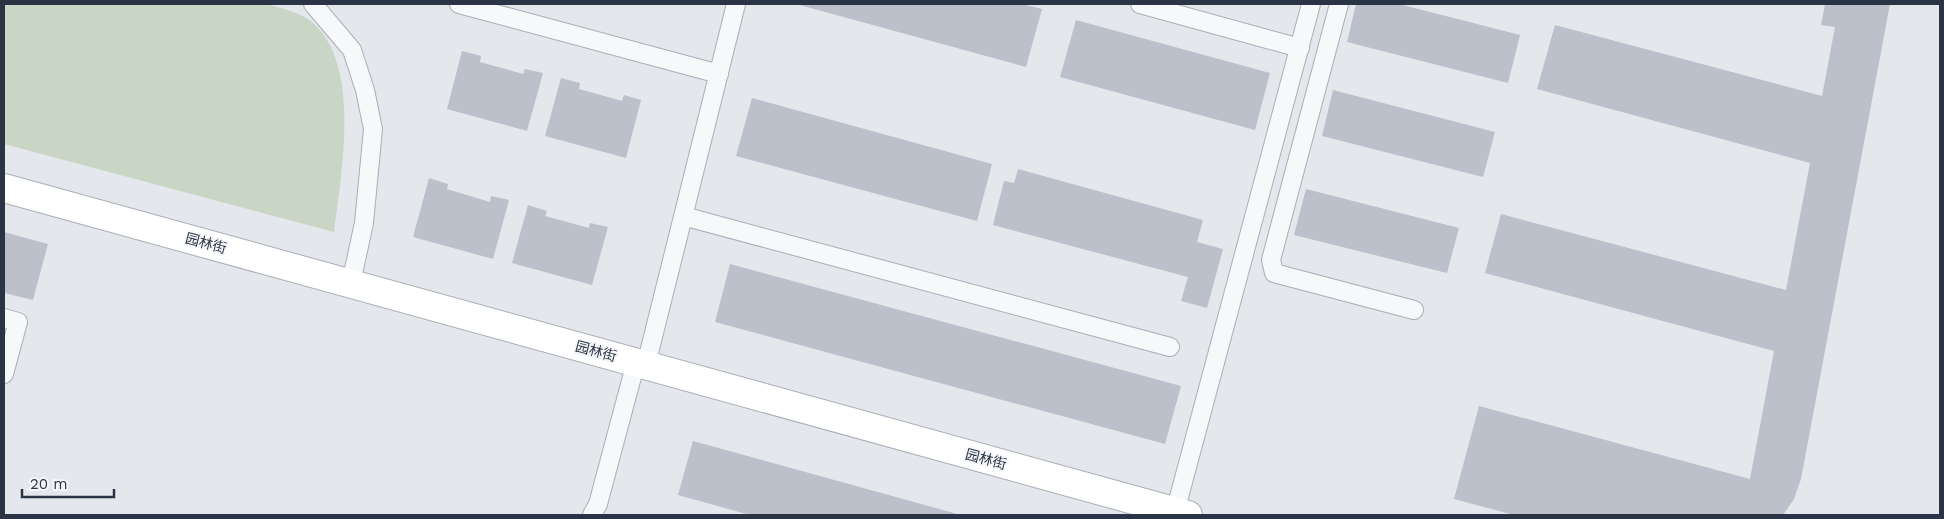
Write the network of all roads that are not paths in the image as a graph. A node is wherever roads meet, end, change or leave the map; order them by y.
1 (313, 4) edge
2 (459, 4) edge
3 (736, 4) edge
4 (1140, 4) edge
5 (1312, 4) edge
6 (1339, 4) edge
7 (1300, 48) junction
8 (719, 74) junction
9 (4, 188) edge
10 (683, 216) junction
11 (351, 284) junction
12 (1414, 310) dead end
13 (4, 318) edge
14 (1170, 347) dead end
15 (641, 364) junction
16 (4, 374) edge
17 (1182, 513) edge
18 (592, 515) edge

1 - 11 lane
2 - 8 lane
3 - 8 lane
4 - 7 lane
5 - 7 lane
6 - 12 lane
7 - 17 lane
8 - 10 lane
9 - 11 street, 园林街
10 - 14 lane
10 - 15 lane
11 - 15 street, 园林街
13 - 16 lane
15 - 17 street, 园林街
15 - 18 lane

